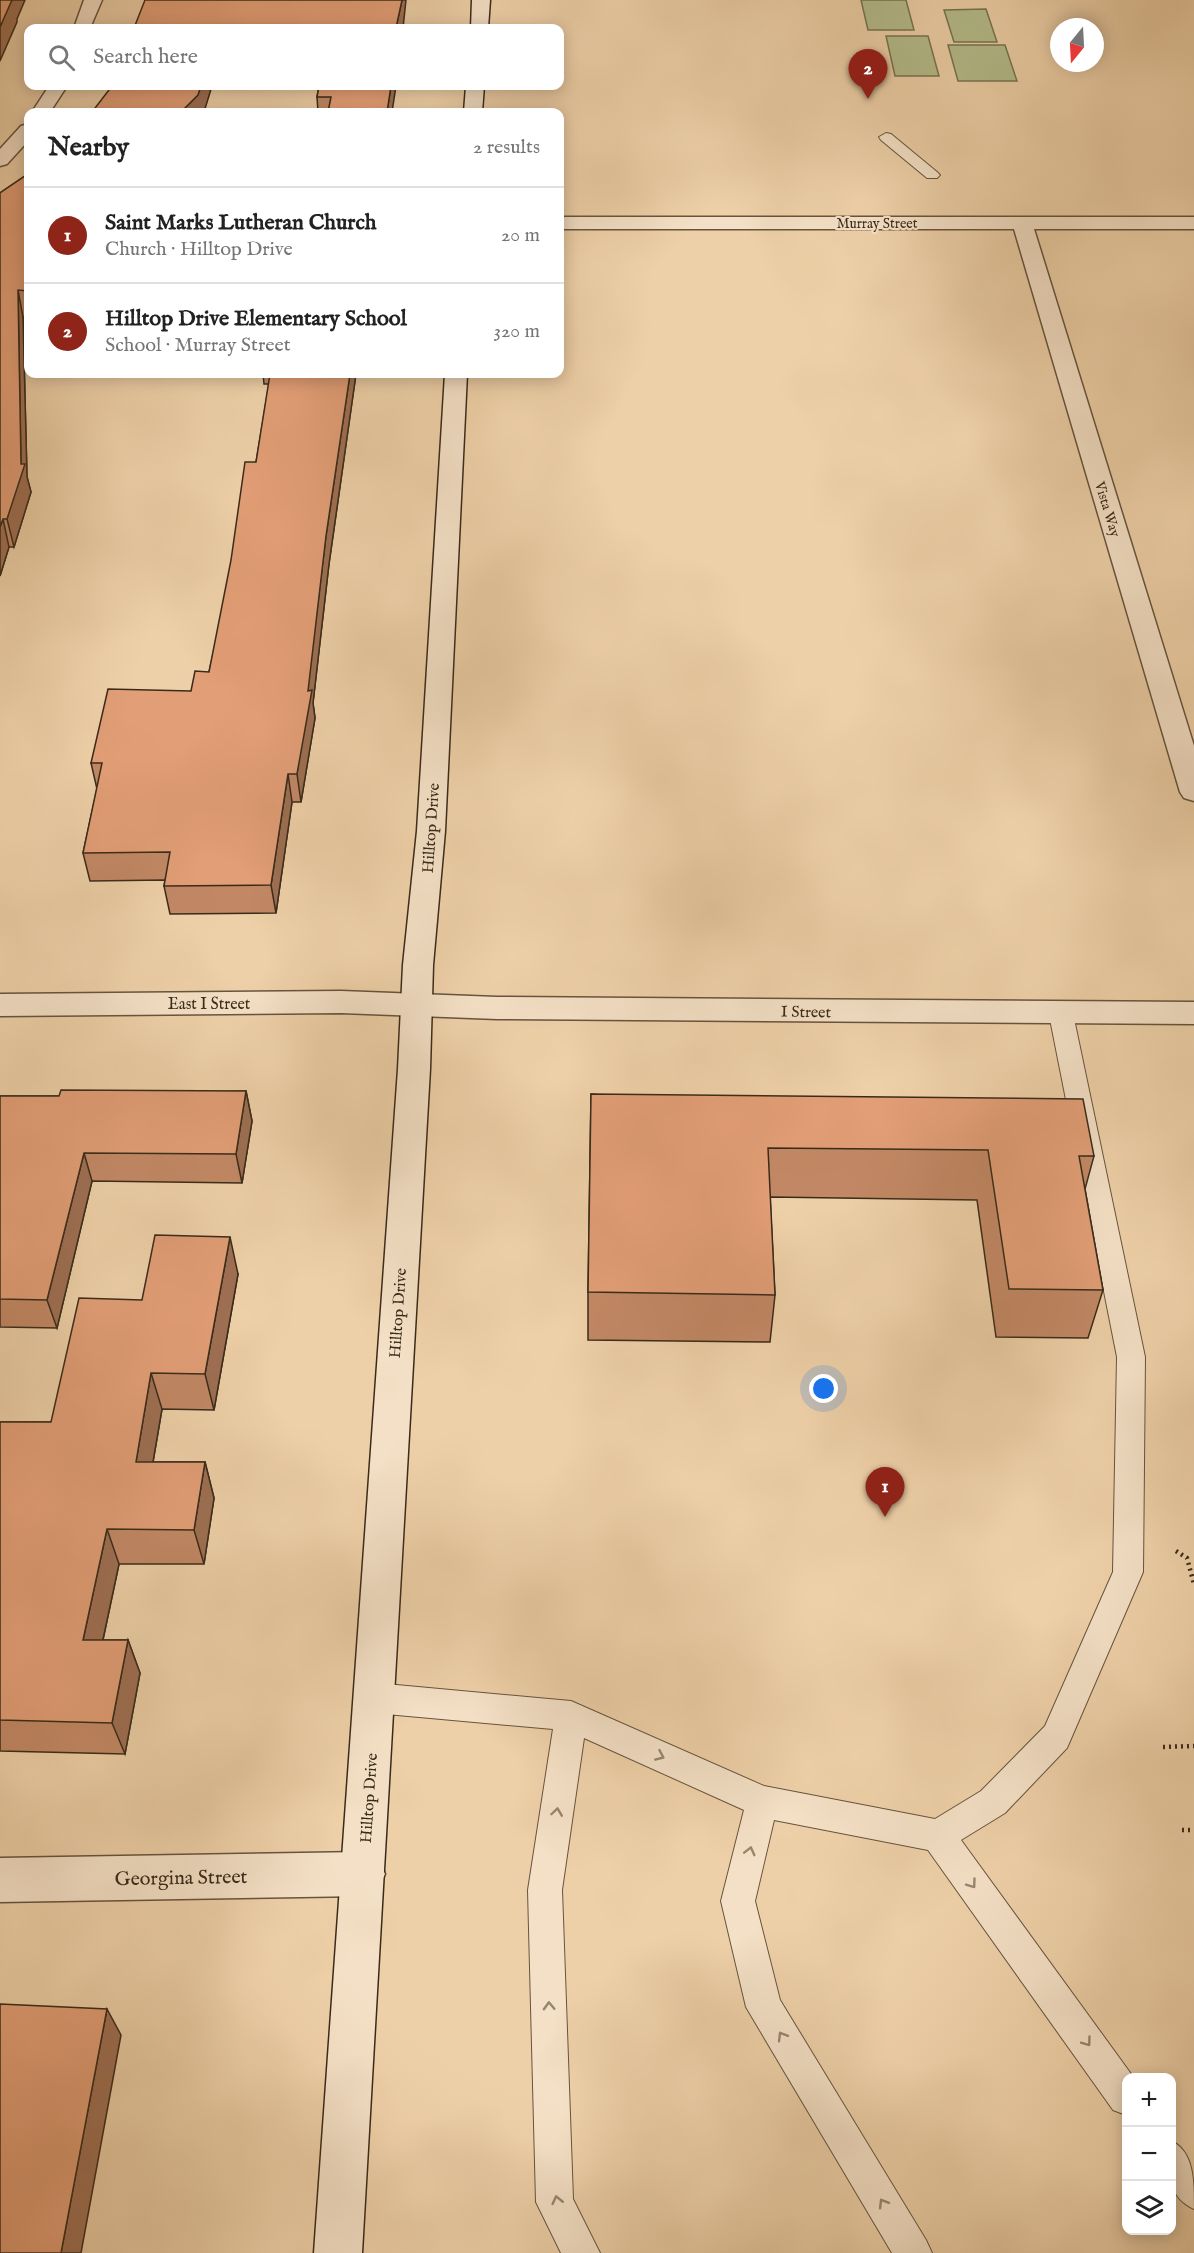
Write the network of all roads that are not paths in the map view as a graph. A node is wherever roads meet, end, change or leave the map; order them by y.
1 (93, 0) edge
2 (482, 0) edge
3 (84, 24) edge
4 (480, 24) edge
5 (55, 90) edge
6 (475, 90) edge
7 (44, 108) edge
8 (473, 108) edge
9 (24, 134) edge
10 (886, 137) dead end
11 (0, 159) edge
12 (932, 175) dead end
13 (564, 223) edge
14 (1194, 223) edge
15 (1023, 225) junction
16 (456, 378) edge
17 (1194, 792) edge
18 (0, 1005) edge
19 (417, 1005) junction
20 (1194, 1013) edge
21 (1061, 1014) junction
22 (375, 1698) junction
23 (571, 1716) junction
24 (762, 1802) junction
25 (938, 1836) junction
26 (363, 1874) junction
27 (0, 1880) edge
28 (1122, 2091) edge
29 (1176, 2165) edge
30 (1194, 2190) edge
31 (338, 2253) edge
32 (581, 2253) edge
33 (913, 2253) edge

1 - 3 street
2 - 4 street
5 - 7 street
6 - 8 street
9 - 11 street
10 - 12 lane
13 - 15 street, Murray Street
14 - 15 street, Murray Street
15 - 17 street, Vista Way
16 - 19 street, Hilltop Drive
18 - 19 street, East I Street
19 - 21 street, I Street
19 - 22 street, Hilltop Drive
20 - 21 street, I Street
21 - 25 lane
22 - 23 lane
22 - 26 street, Hilltop Drive
23 -> 24 lane
32 -> 23 lane
24 - 25 lane
33 -> 24 lane
25 -> 28 lane
26 - 27 street, Georgina Street
26 - 31 street, Hilltop Drive
29 - 30 lane

